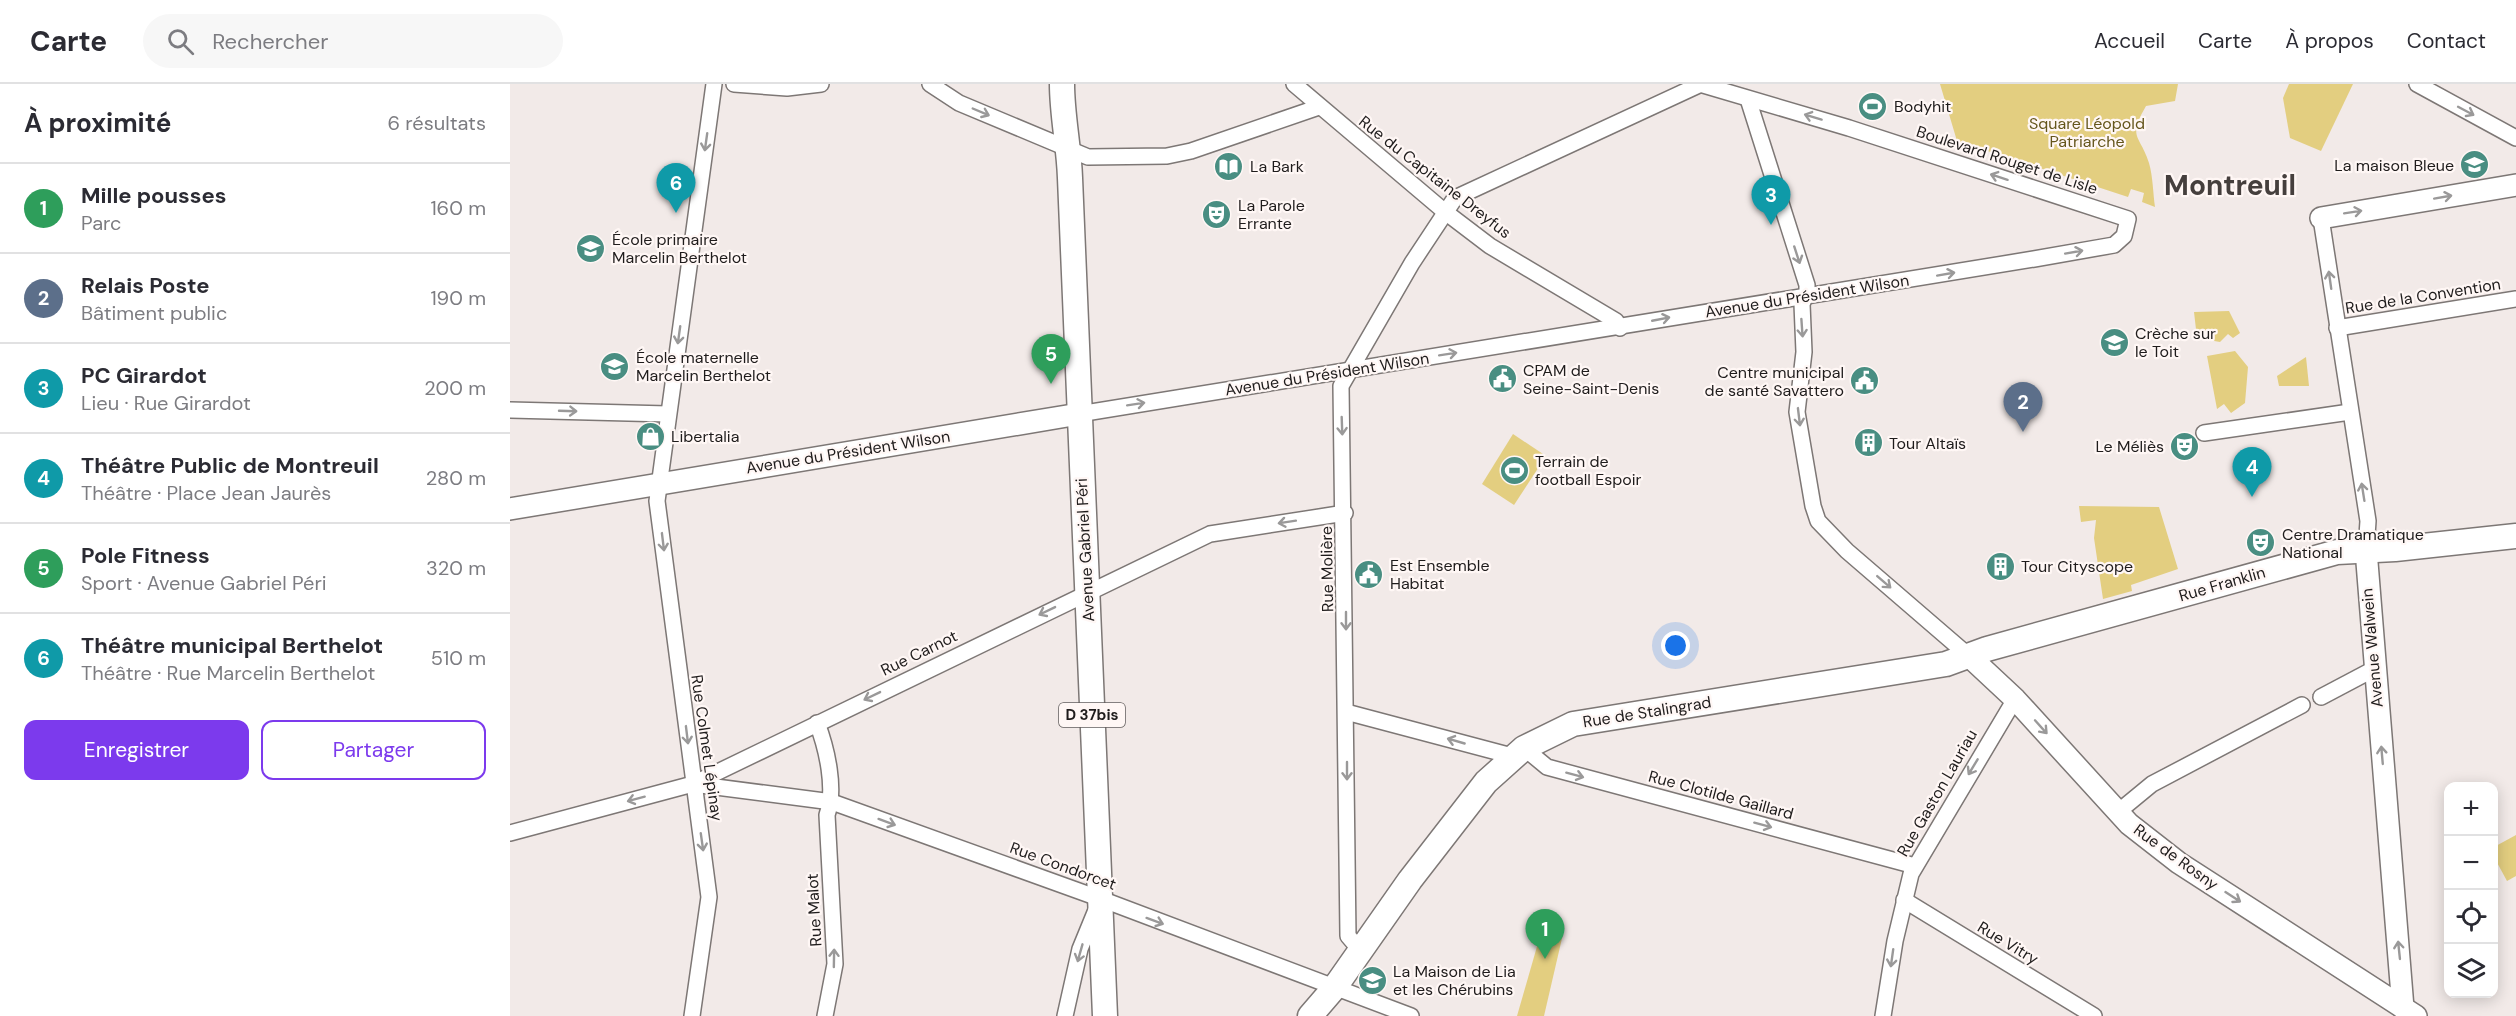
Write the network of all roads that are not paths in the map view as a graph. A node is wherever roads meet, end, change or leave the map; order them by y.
1 (714, 84) edge
2 (734, 84) edge
3 (821, 84) edge
4 (930, 84) edge
5 (1062, 84) edge
6 (1294, 84) edge
7 (1701, 84) edge
8 (1727, 84) edge
9 (2417, 84) edge
10 (1748, 99) junction
11 (1771, 103) junction
12 (1320, 107) junction
13 (2516, 138) edge
14 (1069, 149) junction
15 (2516, 185) edge
16 (1444, 211) junction
17 (2321, 218) joint
18 (2128, 219) joint
19 (1805, 297) junction
20 (2516, 299) edge
21 (1620, 328) junction
22 (2337, 328) junction
23 (1349, 370) junction
24 (510, 410) edge
25 (2350, 412) junction
26 (669, 414) junction
27 (1079, 414) junction
28 (2204, 433) dead end
29 (660, 484) junction
30 (510, 509) edge
31 (1344, 513) junction
32 (2516, 536) edge
33 (2366, 550) junction
34 (1088, 592) junction
35 (1970, 657) junction
36 (2374, 669) junction
37 (2321, 697) dead end
38 (2015, 699) junction
39 (2302, 705) dead end
40 (1346, 712) junction
41 (817, 723) junction
42 (1518, 752) junction
43 (693, 784) junction
44 (832, 802) junction
45 (2118, 812) junction
46 (510, 833) edge
47 (1915, 866) junction
48 (1101, 899) junction
49 (1904, 900) junction
50 (1360, 950) junction
51 (1335, 987) junction
52 (2407, 1013) edge
53 (692, 1016) edge
54 (825, 1016) edge
55 (1065, 1016) edge
56 (1105, 1016) edge
57 (1310, 1016) edge
58 (1327, 1016) edge
59 (1411, 1016) edge
60 (1883, 1016) edge
61 (2094, 1016) edge

1 -> 26 street, Rue Colmet Lépinay
2 - 3 street
4 -> 14 street
5 - 14 main road, Avenue Gabriel Péri / D 37bis
6 - 12 street, Rue du Capitaine Dreyfus
7 - 10 street, Boulevard Rouget de Lisle
7 - 16 street, Rue Molière
8 - 11 street, Boulevard Rouget de Lisle
9 -> 13 street
10 - 11 street, Boulevard Rouget de Lisle
10 -> 19 street
18 -> 11 street, Boulevard Rouget de Lisle
12 - 14 street
12 - 16 street, Rue du Capitaine Dreyfus
14 - 27 main road, Avenue Gabriel Péri / D 37bis
17 -> 15 main road
16 - 21 street, Rue du Capitaine Dreyfus
16 - 23 street, Rue Molière
22 -> 17 street, Avenue Walwein
19 -> 18 street, Avenue du Président Wilson
21 -> 19 street, Avenue du Président Wilson
19 -> 35 street
20 - 22 street, Rue de la Convention
23 -> 21 street, Avenue du Président Wilson
22 - 25 street, Avenue Walwein
27 -> 23 street, Avenue du Président Wilson
23 -> 31 street, Rue Molière
24 -> 26 street
25 - 28 street
33 -> 25 street, Avenue Walwein
26 - 29 street, Rue Colmet Lépinay
27 - 29 main road, Avenue du Président Wilson
27 - 34 main road, Avenue Gabriel Péri / D 37bis
29 - 30 main road, Avenue du Président Wilson
29 -> 43 street, Rue Colmet Lépinay
31 -> 34 street, Rue Carnot
31 -> 40 street, Rue Molière
32 - 33 main road, Rue Franklin
33 - 35 main road, Rue Franklin
33 - 36 main road, Avenue Walwein
34 -> 41 street, Rue Carnot
34 - 48 main road, Avenue Gabriel Péri / D 37bis
35 - 38 main road, Rue de Rosny
35 - 42 main road, Rue de Stalingrad
36 - 37 street
52 -> 36 main road, Avenue Walwein
38 -> 45 main road, Rue de Rosny
38 -> 47 street, Rue Gaston Lauriau
39 - 45 street
42 -> 40 street, Rue Clotilde Gaillard
40 -> 50 street, Rue Molière
41 - 43 street, Rue Carnot
41 - 44 street, Rue Malot
42 -> 47 street, Rue Clotilde Gaillard
42 - 50 main road, Rue de Stalingrad
43 - 44 street, Rue Condorcet
43 -> 46 street, Rue Carnot
43 -> 53 street, Rue Colmet Lépinay
44 -> 48 street, Rue Condorcet
54 -> 44 street, Rue Malot
45 -> 52 main road, Rue de Rosny
47 - 49 street, Rue Gaston Lauriau
48 -> 51 street, Rue Condorcet
48 -> 55 street
48 - 56 main road, Avenue Gabriel Péri / D 37bis
49 -> 60 street, Rue Gaston Lauriau
49 - 61 street, Rue Vitry
50 - 51 main road, Rue de Stalingrad
51 - 57 main road, Rue de Stalingrad
51 - 58 main road, Rue de Stalingrad
51 - 59 street, Rue Condorcet

